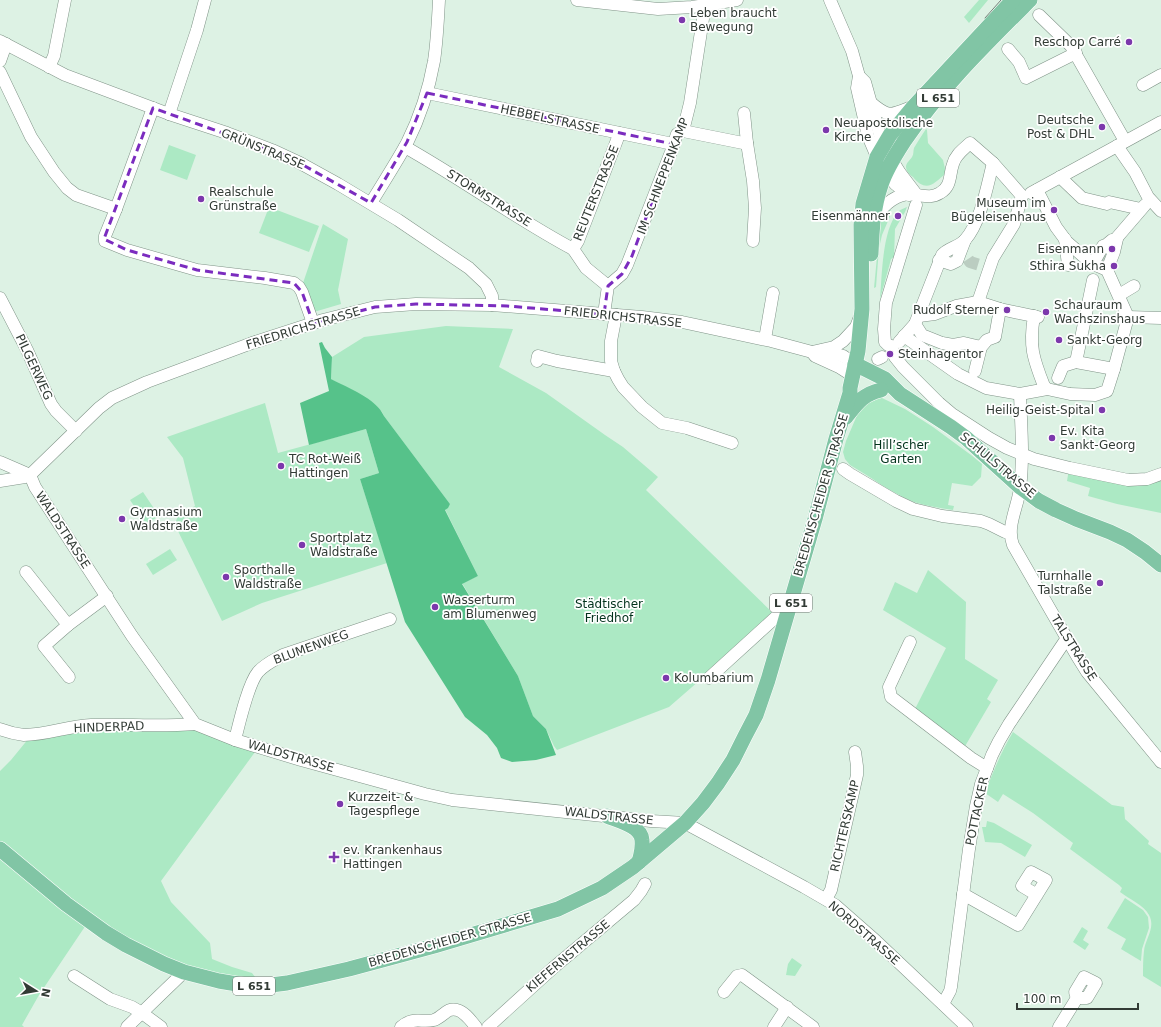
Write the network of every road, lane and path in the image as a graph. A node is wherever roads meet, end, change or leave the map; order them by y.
1 (65, 0) edge
2 (205, 0) edge
3 (439, 0) edge
4 (578, 0) edge
5 (738, 0) edge
6 (830, 0) edge
7 (1013, 0) edge
8 (1030, 0) edge
9 (704, 5) junction
10 (1039, 14) dead end
11 (3, 43) edge
12 (1008, 49) dead end
13 (1076, 53) junction
14 (0, 60) edge
15 (49, 67) junction
16 (0, 72) edge
17 (859, 76) junction
18 (1161, 76) edge
19 (1014, 78) dead end
20 (1026, 78) junction
21 (1143, 84) dead end
22 (427, 93) junction
23 (870, 102) junction
24 (914, 106) junction
25 (152, 108) junction
26 (744, 113) dead end
27 (169, 114) junction
28 (1161, 122) edge
29 (683, 130) junction
30 (619, 133) junction
31 (747, 143) junction
32 (673, 144) junction
33 (1121, 144) junction
34 (405, 147) junction
35 (880, 152) junction
36 (993, 163) junction
37 (889, 167) junction
38 (1060, 177) junction
39 (1037, 190) junction
40 (1022, 196) junction
41 (914, 198) junction
42 (1156, 198) edge
43 (371, 203) junction
44 (116, 209) junction
45 (1141, 209) junction
46 (1161, 211) edge
47 (872, 222) junction
48 (1118, 236) junction
49 (1065, 239) junction
50 (753, 241) dead end
51 (1108, 248) tunnel mouth
52 (573, 249) junction
53 (1081, 254) junction
54 (1099, 269) junction
55 (608, 286) junction
56 (1134, 286) dead end
57 (773, 293) dead end
58 (1119, 295) junction
59 (0, 298) edge
60 (978, 302) junction
61 (492, 305) junction
62 (862, 309) junction
63 (1000, 309) junction
64 (610, 314) junction
65 (1128, 318) junction
66 (1161, 318) edge
67 (917, 320) junction
68 (313, 323) junction
69 (904, 336) junction
70 (765, 339) junction
71 (922, 341) dead end
72 (981, 347) junction
73 (816, 350) junction
74 (886, 355) junction
75 (537, 361) dead end
76 (1076, 362) junction
77 (1114, 369) junction
78 (614, 371) junction
79 (857, 372) junction
80 (973, 378) junction
81 (1058, 378) dead end
82 (1047, 389) junction
83 (881, 390) junction
84 (900, 394) junction
85 (1019, 399) junction
86 (842, 423) junction
87 (76, 431) junction
88 (732, 443) dead end
89 (1022, 455) junction
90 (0, 462) edge
91 (844, 469) dead end
92 (1161, 474) edge
93 (30, 475) junction
94 (0, 481) edge
95 (1020, 487) junction
96 (1010, 533) junction
97 (1161, 565) edge
98 (26, 572) dead end
99 (106, 596) junction
100 (390, 619) dead end
101 (786, 620) junction
102 (68, 626) junction
103 (1067, 638) junction
104 (910, 642) dead end
105 (68, 677) dead end
106 (709, 678) dead end
107 (195, 724) junction
108 (0, 729) edge
109 (235, 740) junction
110 (855, 752) dead end
111 (1161, 762) edge
112 (987, 768) junction
113 (607, 816) junction
114 (685, 823) junction
115 (0, 849) edge
116 (639, 862) junction
117 (645, 884) dead end
118 (963, 894) junction
119 (1037, 895) dead end
120 (826, 899) junction
121 (184, 972) junction
122 (74, 976) dead end
123 (724, 992) dead end
124 (1077, 998) dead end
125 (943, 1004) junction
126 (787, 1007) junction
127 (142, 1013) junction
128 (126, 1027) edge
129 (160, 1027) edge
130 (401, 1027) edge
131 (476, 1027) edge
132 (488, 1027) edge
133 (774, 1027) edge
134 (813, 1027) edge
135 (967, 1027) edge
136 (1058, 1027) edge

1 - 15 street
2 - 27 street
3 - 22 street
4 - 9 street
5 - 9 street
6 - 17 street
7 - 24 main road, L 651
8 - 37 main road, L 651
9 - 29 street, IM SCHNEPPENKAMP
10 - 13 street
11 - 14 street
11 - 15 street, GRÜNSTRASSE
12 - 20 street
13 - 20 street
13 - 33 street
15 - 25 street, GRÜNSTRASSE
16 - 44 street
17 - 23 street
17 - 35 street
18 - 21 street
19 - 20 street
22 - 30 street, HEBBELSTRASSE
22 - 34 street
23 - 24 street
23 - 35 street
24 - 35 main road, L 651
25 - 27 street, GRÜNSTRASSE
25 - 44 street
26 - 31 street
27 - 43 street, GRÜNSTRASSE
28 - 33 street
29 - 31 street
29 - 32 street, IM SCHNEPPENKAMP
30 - 32 street, HEBBELSTRASSE
30 - 52 street, REUTERSTRASSE
31 - 50 street
32 - 55 street, IM SCHNEPPENKAMP
33 - 38 street
33 - 42 street
34 - 43 street
34 - 52 street, STORMSTRASSE
35 - 37 street
35 - 62 main road, L 651
36 - 40 street
36 - 41 street
36 - 67 street
37 - 41 street
37 - 47 main road, L 651
38 - 39 street
38 - 45 street
39 - 40 street
39 - 49 street
40 - 60 street
41 - 47 street
41 - 74 street
42 - 45 street
42 - 46 street
43 - 61 street, GRÜNSTRASSE
44 - 68 street
45 - 48 street
47 - 79 main road, L 651
48 - 51 street
48 - 54 street
48 - 54 street
49 - 53 street
49 - 53 street
52 - 55 street, REUTERSTRASSE
53 - 54 street
54 - 58 street
54 - 76 street
55 - 64 street
56 - 58 street
57 - 70 street
58 - 65 street
59 - 87 street, PILGERWEG
60 - 63 street
60 - 67 street
61 - 64 street, FRIEDRICHSTRASSE
61 - 68 street, FRIEDRICHSTRASSE
62 - 73 street
62 - 79 main road, L 651
63 - 72 street
63 - 82 street
64 - 70 street, FRIEDRICHSTRASSE
64 - 78 street
65 - 66 street
65 - 77 street
67 - 69 street
67 - 71 street
67 - 72 street
68 - 87 street, FRIEDRICHSTRASSE
69 - 74 street
69 - 80 street
70 - 73 street, FRIEDRICHSTRASSE
72 - 80 street
73 - 79 street, FRIEDRICHSTRASSE
74 - 89 street
75 - 78 street
76 - 77 street
76 - 81 street
77 - 82 street
78 - 88 street
79 - 83 main road, SCHULSTRASSE
79 - 84 main road, SCHULSTRASSE
79 - 86 main road, BREDENSCHEIDER STRASSE / L 651
80 - 85 street
82 - 85 street
83 - 84 main road, SCHULSTRASSE
83 - 86 main road
84 - 95 main road, SCHULSTRASSE
85 - 89 street, TALSTRASSE
86 - 101 main road, BREDENSCHEIDER STRASSE / L 651
87 - 93 street, FRIEDRICHSTRASSE
89 - 92 street
89 - 95 street, TALSTRASSE
90 - 93 street
91 - 96 street
93 - 94 street
93 - 99 street, WALDSTRASSE
95 - 96 street, TALSTRASSE
95 - 97 main road, SCHULSTRASSE
96 - 103 street, TALSTRASSE
98 - 102 street
99 - 102 street
99 - 107 street, WALDSTRASSE
100 - 109 street, BLUMENWEG
101 - 106 street
101 - 114 main road, BREDENSCHEIDER STRASSE / L 651
102 - 105 street
103 - 111 street, TALSTRASSE
103 - 112 street, POTTACKER
104 - 112 street
107 - 108 street, HINDERPAD
107 - 109 street, WALDSTRASSE
109 - 113 street, WALDSTRASSE
110 - 120 street, RICHTERSKAMP
112 - 118 street, POTTACKER
113 - 114 street, WALDSTRASSE
113 - 116 main road
114 - 116 main road, BREDENSCHEIDER STRASSE / L 651
114 - 120 street, NORDSTRASSE
115 - 121 main road, BREDENSCHEIDER STRASSE / L 651
116 - 121 main road, BREDENSCHEIDER STRASSE / L 651
117 - 132 street, KIEFERNSTRASSE
118 - 119 street
118 - 125 street, POTTACKER
120 - 125 street, NORDSTRASSE
121 - 127 street
122 - 127 street
123 - 126 street
124 - 136 street
125 - 135 street, NORDSTRASSE
126 - 133 street
126 - 134 street
127 - 128 street
127 - 129 street
130 - 131 street

